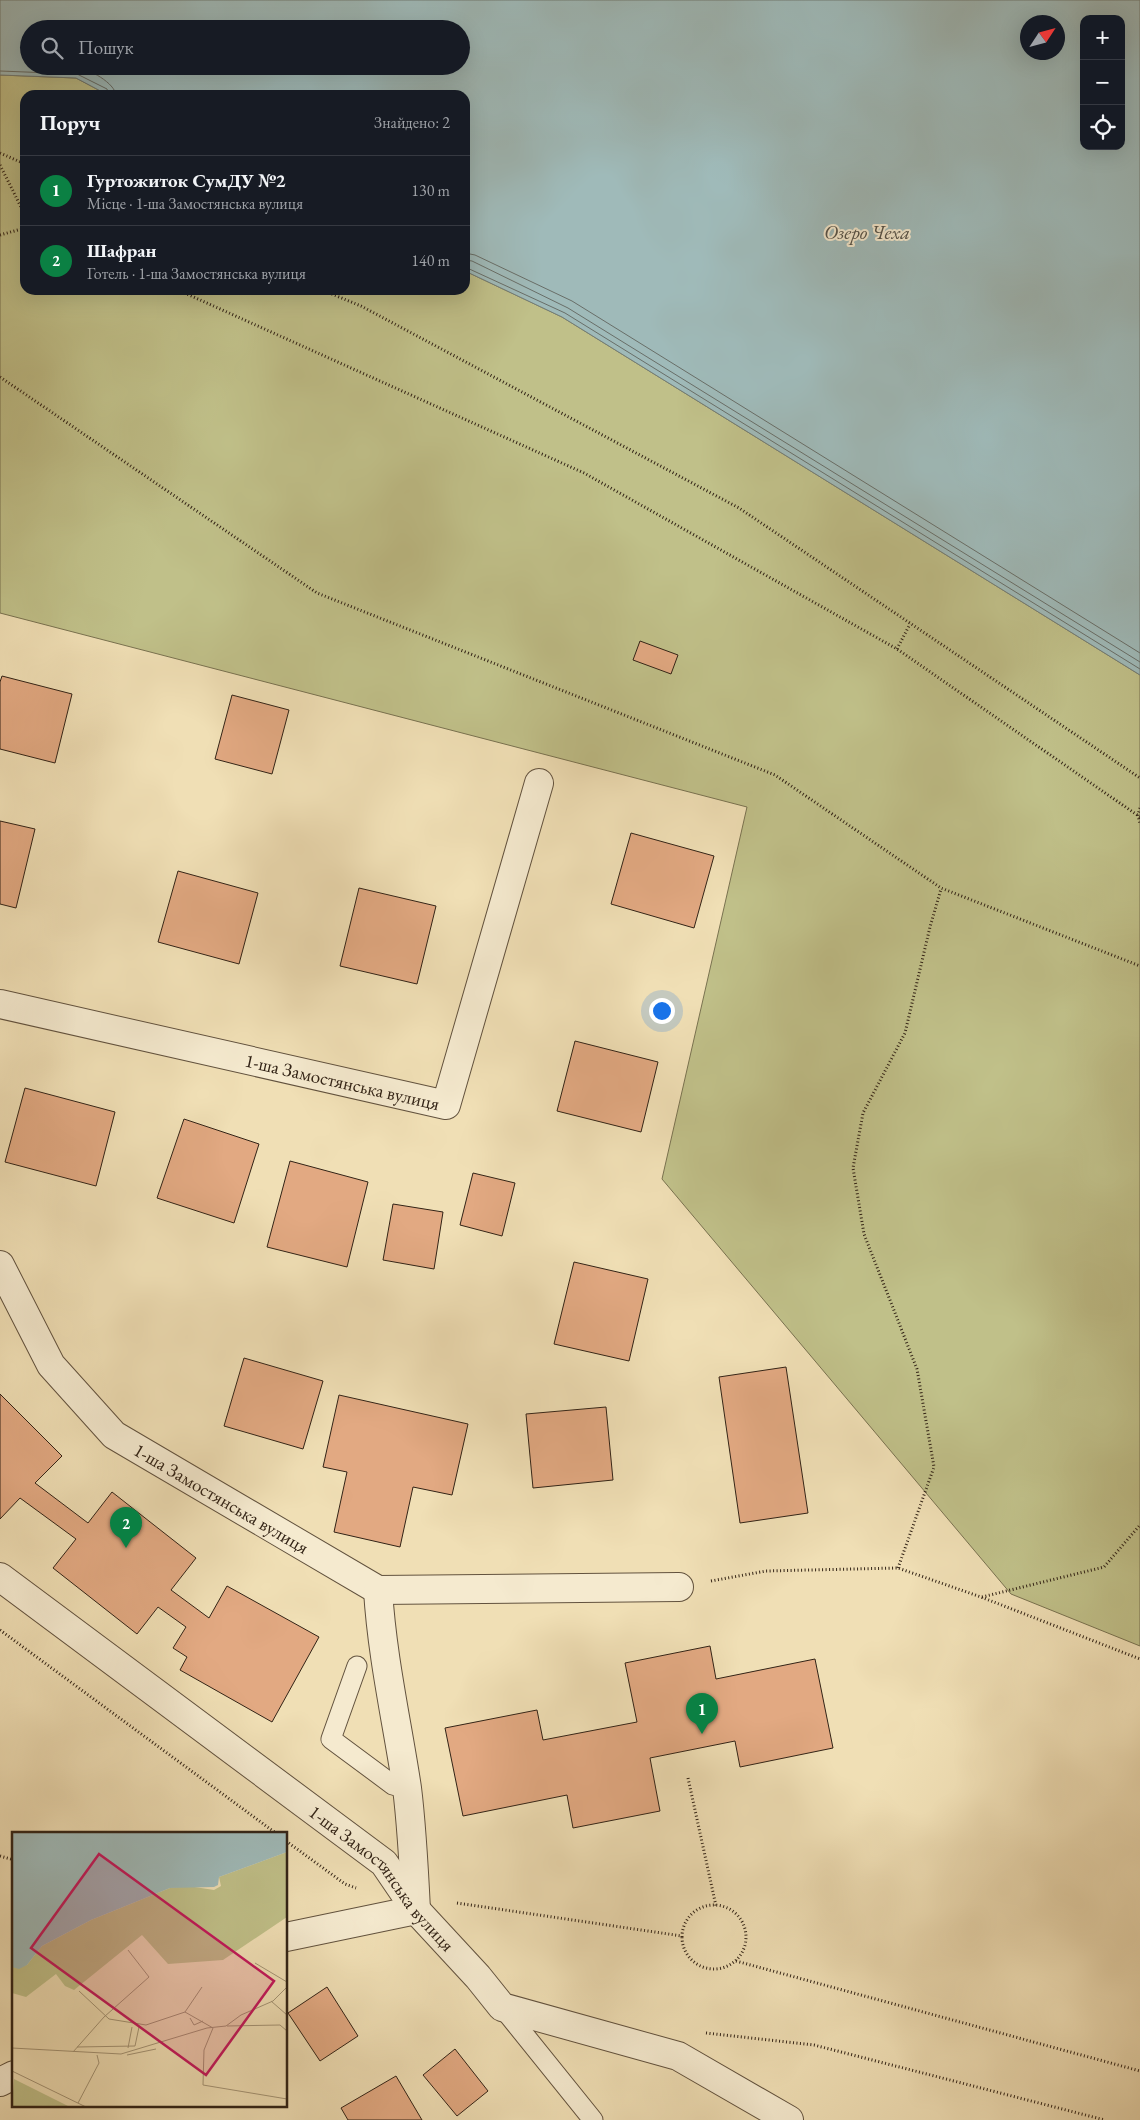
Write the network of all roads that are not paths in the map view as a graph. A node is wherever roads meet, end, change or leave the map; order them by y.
1 (539, 783) dead end
2 (0, 1004) edge
3 (0, 1265) edge
4 (0, 1577) edge
5 (679, 1587) road end
6 (378, 1590) junction
7 (357, 1666) dead end
8 (407, 1789) junction
9 (416, 1910) junction
10 (288, 1937) edge
11 (502, 2007) junction
12 (12, 2075) edge
13 (0, 2082) edge
14 (592, 2120) edge
15 (789, 2120) edge

1 - 2 street, 1-ша Замостянська вулиця
3 - 6 street, 1-ша Замостянська вулиця
4 - 9 street, 1-ша Замостянська вулиця
5 - 6 street
6 - 8 street
7 - 8 lane
8 - 9 street
9 - 10 street
9 - 11 street, 1-ша Замостянська вулиця
11 - 14 lane
11 - 15 street
12 - 13 street

